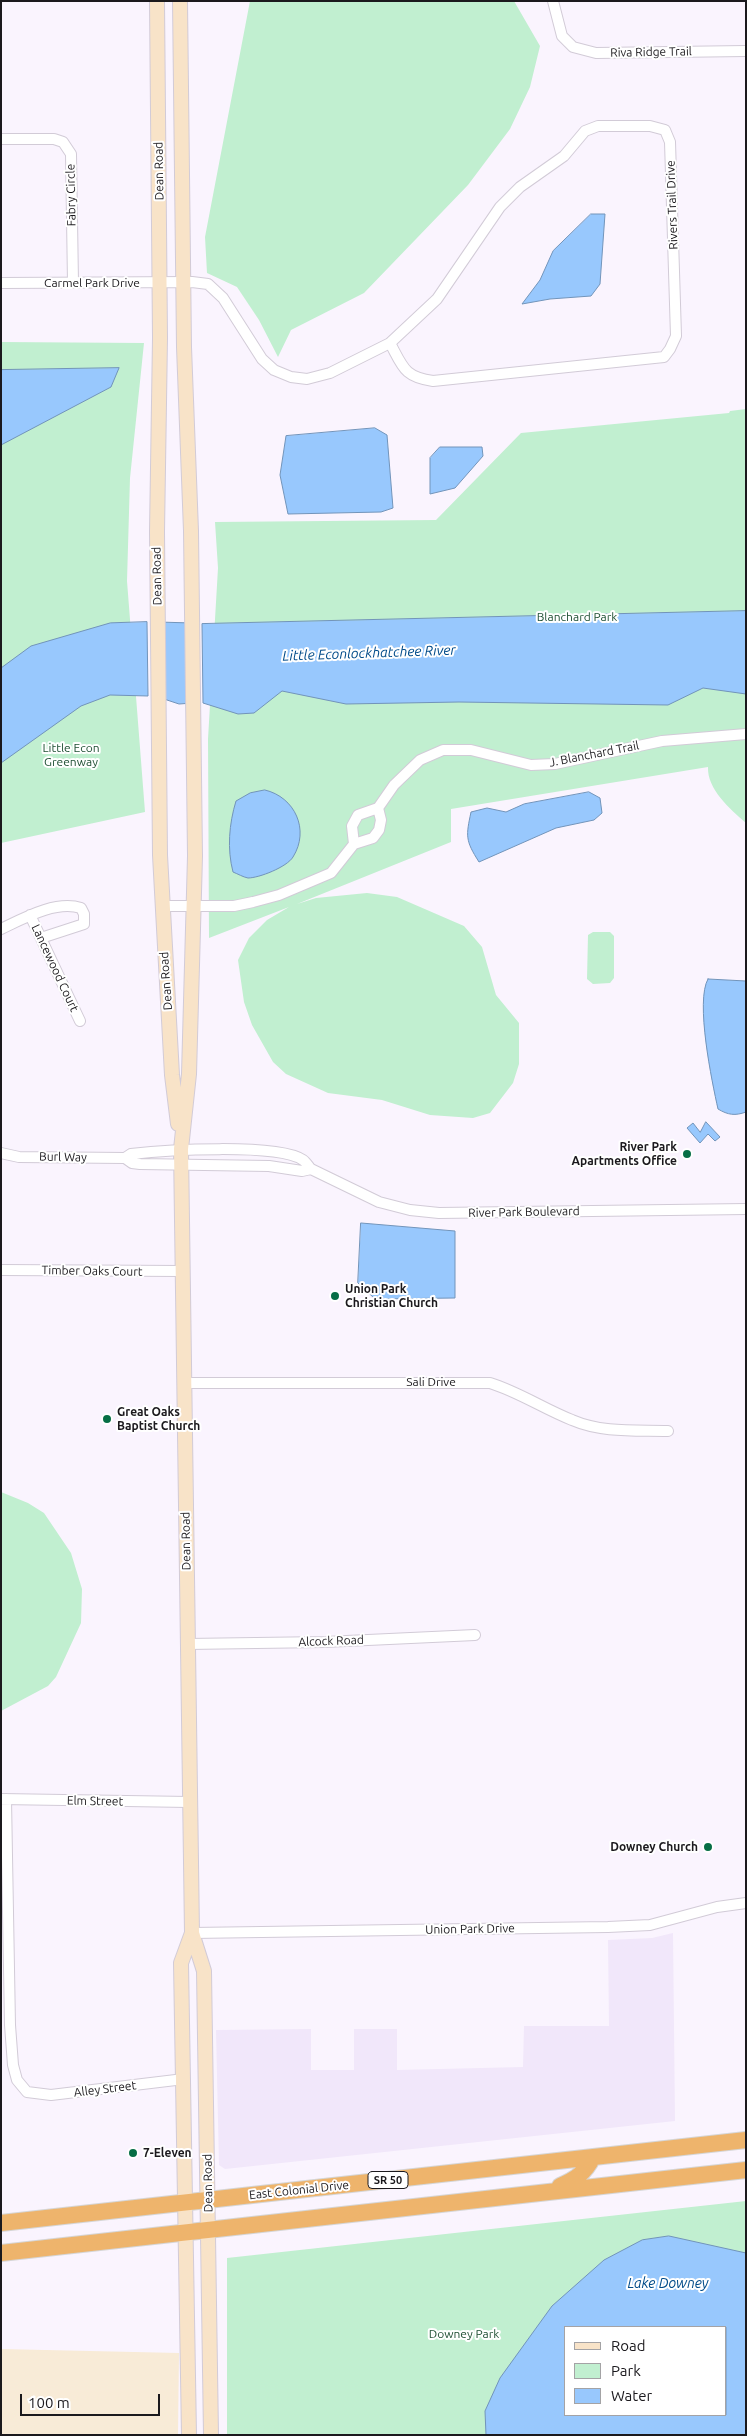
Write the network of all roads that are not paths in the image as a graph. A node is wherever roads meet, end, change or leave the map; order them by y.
1 (157, 1) edge
2 (180, 1) edge
3 (554, 1) edge
4 (746, 51) edge
5 (1, 139) edge
6 (160, 282) junction
7 (183, 282) junction
8 (1, 283) edge
9 (73, 283) junction
10 (390, 344) junction
11 (746, 734) edge
12 (378, 808) junction
13 (354, 844) junction
14 (162, 906) junction
15 (194, 906) junction
16 (30, 915) junction
17 (1, 929) edge
18 (40, 938) junction
19 (80, 1021) dead end
20 (181, 1150) junction
21 (1, 1153) edge
22 (125, 1158) junction
23 (181, 1165) junction
24 (311, 1169) junction
25 (746, 1209) edge
26 (1, 1270) edge
27 (182, 1271) junction
28 (184, 1383) junction
29 (668, 1431) dead end
30 (475, 1635) dead end
31 (187, 1644) junction
32 (4, 1799) edge
33 (189, 1802) junction
34 (746, 1903) edge
35 (192, 1933) junction
36 (184, 2079) junction
37 (746, 2140) edge
38 (593, 2157) junction
39 (746, 2170) edge
40 (546, 2192) junction
41 (208, 2200) junction
42 (186, 2203) junction
43 (1, 2223) edge
44 (208, 2229) junction
45 (186, 2232) junction
46 (1, 2253) edge
47 (188, 2435) edge
48 (211, 2435) edge

1 - 6 main road, Dean Road
2 - 7 main road, Dean Road
3 - 4 street, Riva Ridge Trail
5 - 9 street, Fabry Circle
6 - 7 street, Carmel Park Drive
6 - 9 street, Carmel Park Drive
6 - 14 main road, Dean Road
7 - 10 street, Rivers Trail Drive
7 - 15 main road, Dean Road
8 - 9 street, Carmel Park Drive
10 - 10 street, Rivers Trail Drive
11 - 12 street, J. Blanchard Trail
12 - 13 street, J. Blanchard Trail
12 - 13 street
13 - 15 street
14 - 15 street
14 - 20 main road, Dean Road
15 - 20 main road, Dean Road
16 - 17 street
16 - 18 street, Lancewood Court
16 - 18 street
18 - 19 street, Lancewood Court
20 - 22 street, Burl Way
20 - 23 main road, Dean Road
20 - 24 street, River Park Boulevard
21 - 22 street, Burl Way
22 - 23 street, Burl Way
23 - 24 street, River Park Boulevard
23 - 27 main road, Dean Road
24 - 25 street, River Park Boulevard
26 - 27 street, Timber Oaks Court
27 - 28 main road, Dean Road
28 - 29 street, Sali Drive
28 - 31 main road, Dean Road
30 - 31 street, Alcock Road
31 - 33 main road, Dean Road
32 - 33 street, Elm Street
32 - 36 street, Alley Street
33 - 35 main road, Dean Road
34 - 35 street, Union Park Drive
35 - 36 main road, Dean Road
35 - 41 main road, Dean Road
36 - 42 main road, Dean Road
37 - 38 highway, East Colonial Drive / SR 50
38 - 40 highway
38 - 41 highway, East Colonial Drive / SR 50
39 - 40 highway, SR 50
40 - 44 highway, SR 50
41 - 42 highway, East Colonial Drive / SR 50
41 - 44 main road, Dean Road
42 - 43 highway, East Colonial Drive / SR 50
42 - 45 main road, Dean Road
44 - 45 highway, SR 50
44 - 48 main road, Dean Road
45 - 46 highway, SR 50
45 - 47 main road, Dean Road

